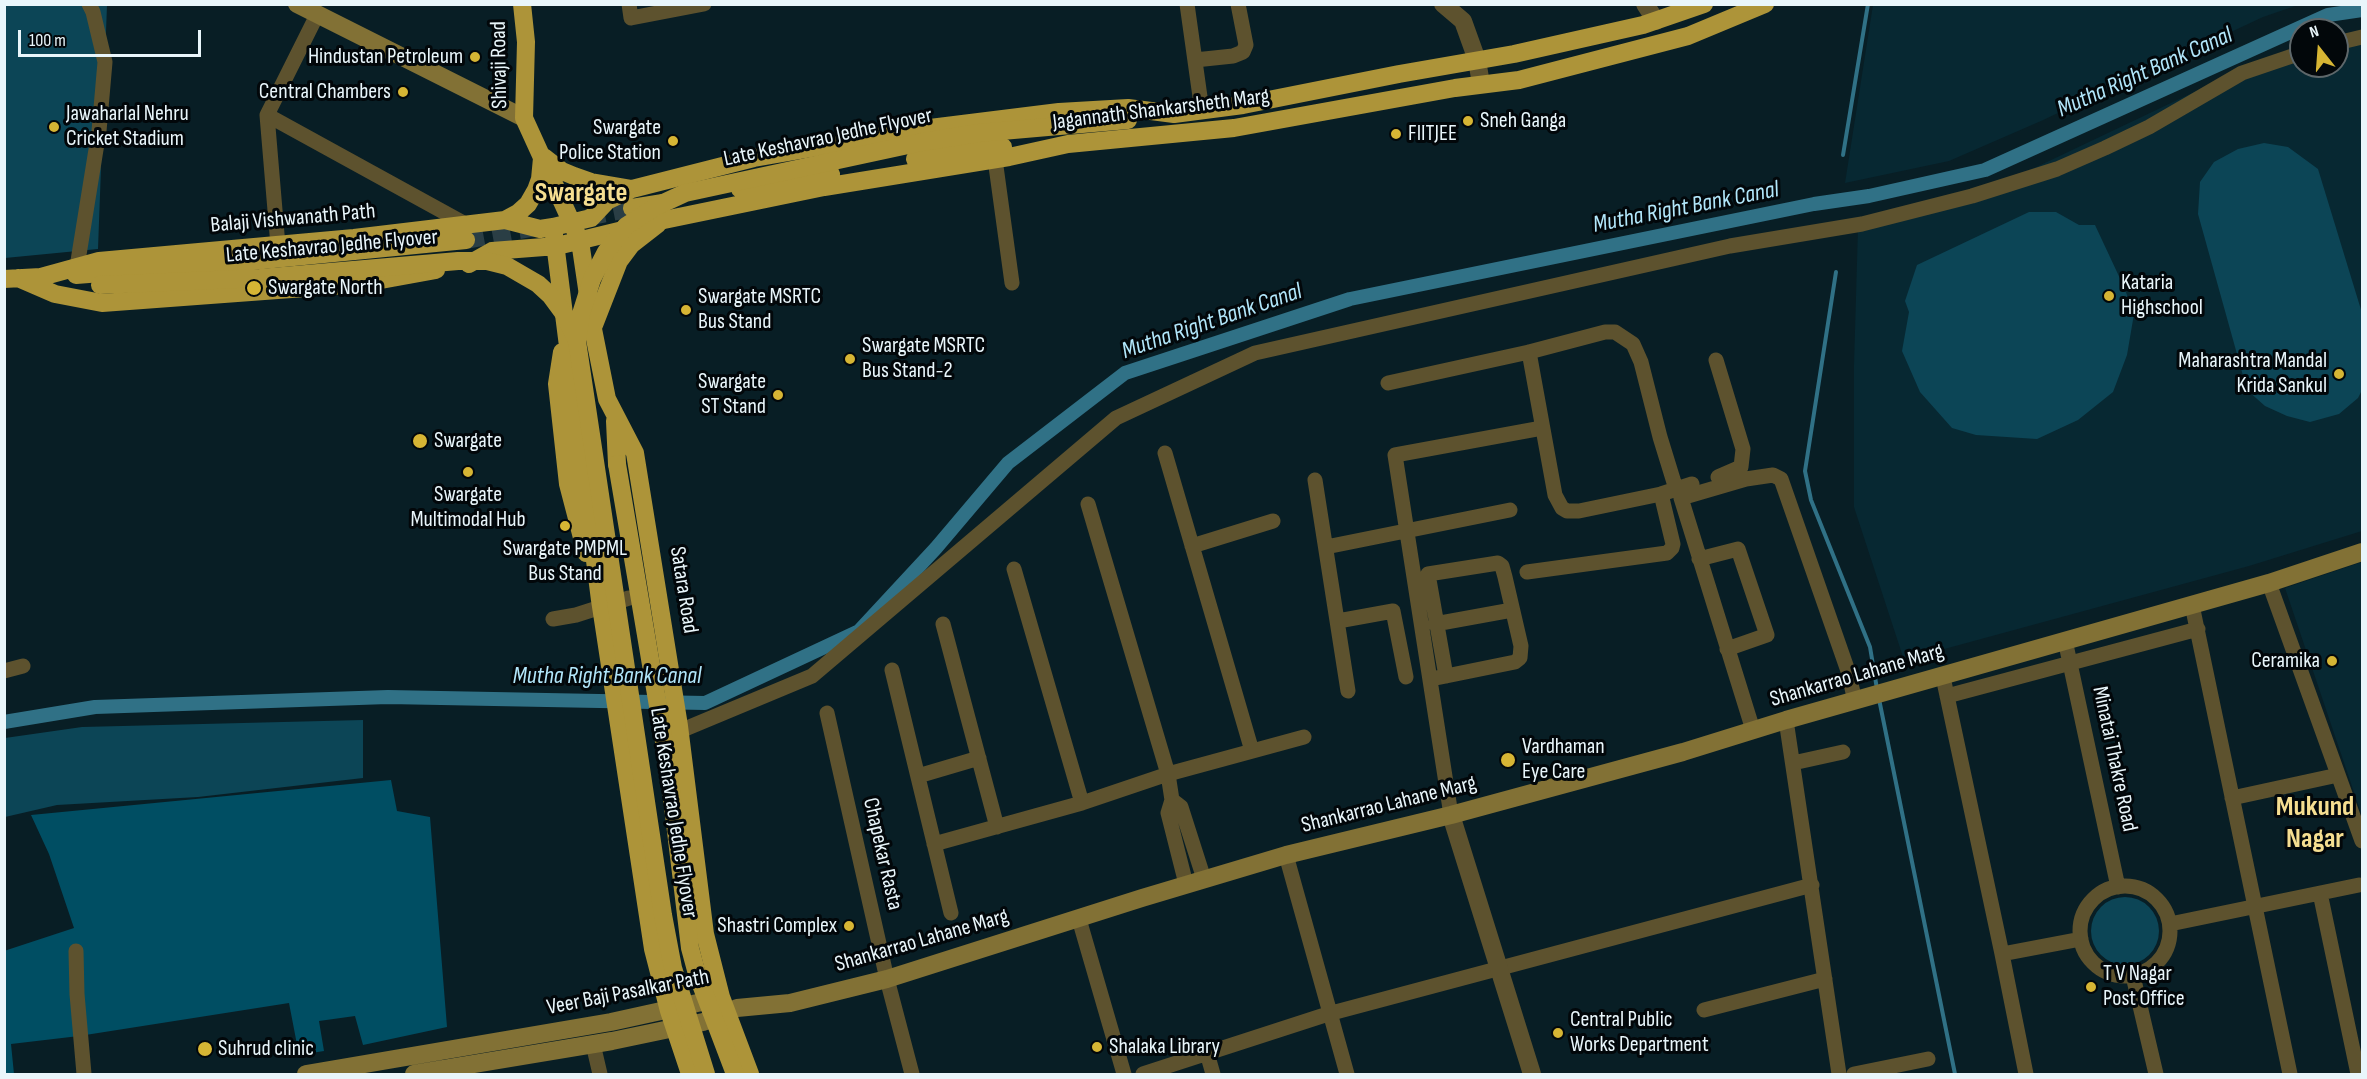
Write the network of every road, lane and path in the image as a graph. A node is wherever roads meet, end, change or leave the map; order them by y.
1 (89, 4) edge
2 (297, 4) edge
3 (522, 4) edge
4 (629, 4) edge
5 (705, 4) edge
6 (1187, 4) edge
7 (1238, 4) edge
8 (1443, 4) edge
9 (1645, 4) edge
10 (1704, 4) edge
11 (1765, 4) edge
12 (317, 15) junction
13 (1656, 21) junction
14 (2289, 57) edge
15 (1195, 60) junction
16 (1477, 60) junction
17 (1481, 84) junction
18 (1202, 111) junction
19 (1174, 114) junction
20 (267, 115) junction
21 (524, 118) junction
22 (1068, 144) junction
23 (542, 156) junction
24 (995, 159) junction
25 (632, 189) junction
26 (632, 208) tunnel mouth
27 (506, 220) junction
28 (664, 220) junction
29 (574, 223) junction
30 (553, 227) junction
31 (468, 233) junction
32 (580, 241) junction
33 (278, 246) junction
34 (557, 246) junction
35 (467, 265) junction
36 (77, 267) junction
37 (41, 277) junction
38 (11, 278) edge
39 (1012, 283) dead end
40 (55, 294) junction
41 (593, 329) junction
42 (571, 335) junction
43 (1528, 352) junction
44 (1716, 360) dead end
45 (1388, 382) dead end
46 (614, 417) junction
47 (1542, 428) junction
48 (1165, 453) dead end
49 (1315, 480) dead end
50 (1676, 489) junction
51 (1661, 494) junction
52 (1088, 504) dead end
53 (1510, 510) dead end
54 (1273, 521) dead end
55 (1407, 529) junction
56 (1192, 546) junction
57 (1326, 547) junction
58 (2362, 552) edge
59 (1699, 560) junction
60 (1014, 569) dead end
61 (1527, 572) dead end
62 (2269, 583) junction
63 (629, 598) dead end
64 (601, 603) junction
65 (2192, 605) junction
66 (1512, 610) junction
67 (554, 619) dead end
68 (1338, 621) junction
69 (943, 624) dead end
70 (1435, 624) junction
71 (2198, 629) junction
72 (2065, 640) junction
73 (1727, 649) junction
74 (2070, 663) junction
75 (23, 666) dead end
76 (892, 670) dead end
77 (4, 671) edge
78 (1446, 676) junction
79 (1406, 677) dead end
80 (1943, 677) junction
81 (1431, 680) junction
82 (1348, 691) dead end
83 (1947, 696) junction
84 (1855, 701) junction
85 (827, 713) dead end
86 (1786, 720) junction
87 (680, 728) junction
88 (1753, 730) junction
89 (1304, 737) dead end
90 (1251, 751) junction
91 (1843, 752) dead end
92 (979, 758) junction
93 (1793, 763) junction
94 (1168, 774) junction
95 (2338, 775) junction
96 (918, 776) junction
97 (2232, 798) junction
98 (1082, 803) junction
99 (1451, 815) junction
100 (997, 827) junction
101 (2362, 841) edge
102 (934, 844) junction
103 (1286, 855) junction
104 (1195, 882) junction
105 (1812, 885) junction
106 (2359, 885) dead end
107 (2118, 887) junction
108 (2320, 892) junction
109 (2255, 906) junction
110 (951, 913) dead end
111 (1079, 919) junction
112 (2170, 924) junction
113 (2081, 939) junction
114 (76, 951) dead end
115 (2002, 954) junction
116 (1499, 968) junction
117 (2133, 976) junction
118 (887, 979) junction
119 (1825, 979) junction
120 (721, 998) junction
121 (1704, 1010) dead end
122 (733, 1011) junction
123 (1328, 1014) junction
124 (672, 1019) junction
125 (593, 1044) junction
126 (1207, 1053) junction
127 (1928, 1059) dead end
128 (84, 1074) edge
129 (306, 1074) edge
130 (414, 1074) edge
131 (600, 1074) edge
132 (690, 1074) edge
133 (706, 1074) edge
134 (735, 1074) edge
135 (750, 1074) edge
136 (912, 1074) edge
137 (1124, 1074) edge
138 (1143, 1074) edge
139 (1213, 1074) edge
140 (1347, 1074) edge
141 (1532, 1074) edge
142 (1839, 1074) edge
143 (1854, 1074) edge
144 (2026, 1074) edge
145 (2156, 1074) edge
146 (2290, 1074) edge
147 (2358, 1074) edge

1 - 36 street
2 - 12 main road
3 - 21 highway, Shivaji Road
4 - 5 street
6 - 15 street
7 - 15 street
8 - 16 street
9 - 13 street
10 - 13 highway, Jagannath Shankarsheth Marg
11 - 17 highway, Jagannath Shankarsheth Marg
12 - 20 street
12 - 21 main road
13 - 16 highway, Jagannath Shankarsheth Marg
14 - 87 street
15 - 18 street
16 - 17 street
16 - 18 highway, Jagannath Shankarsheth Marg
17 - 22 highway, Jagannath Shankarsheth Marg
18 - 19 highway, Jagannath Shankarsheth Marg
19 - 25 highway, Jagannath Shankarsheth Marg
19 - 42 highway, Late Keshavrao Jedhe Flyover, bridge
20 - 31 street
20 - 33 street
21 - 23 highway, Shivaji Road
22 - 24 highway, Jagannath Shankarsheth Marg
22 - 26 highway
23 - 25 highway
23 - 27 highway
23 - 29 highway, Shivaji Road
24 - 28 highway, Jagannath Shankarsheth Marg
24 - 39 street
25 - 29 highway, Jagannath Shankarsheth Marg
27 - 30 highway, Balaji Vishwanath Path
27 - 31 highway, Balaji Vishwanath Path
28 - 32 highway, Jagannath Shankarsheth Marg
28 - 41 highway
29 - 30 highway, Balaji Vishwanath Path
29 - 32 highway, Satara Road
30 - 34 highway
31 - 33 highway, Balaji Vishwanath Path
31 - 37 highway
32 - 34 highway, Jagannath Shankarsheth Marg
32 - 41 highway, Satara Road
33 - 36 highway, Balaji Vishwanath Path
34 - 35 highway, Balaji Vishwanath Path
34 - 42 highway
35 - 40 highway, Balaji Vishwanath Path
35 - 42 highway
36 - 37 highway, Balaji Vishwanath Path
37 - 38 highway, Balaji Vishwanath Path
38 - 40 highway, Balaji Vishwanath Path
40 - 42 highway, Late Keshavrao Jedhe Flyover, bridge
41 - 46 highway, Satara Road
42 - 64 highway
42 - 133 highway, Late Keshavrao Jedhe Flyover, bridge
43 - 45 street
43 - 47 street
43 - 50 street
44 - 50 street
46 - 87 highway, Satara Road
46 - 134 highway, bridge
47 - 51 street
47 - 55 street
48 - 56 street
49 - 57 street
50 - 51 street
51 - 61 street
52 - 94 street
53 - 55 street
54 - 56 street
55 - 57 street
55 - 81 street
56 - 90 street
57 - 68 street
58 - 62 main road, Shankarrao Lahane Marg
59 - 73 street
59 - 73 street
59 - 84 street
60 - 98 street
62 - 65 main road, Shankarrao Lahane Marg
62 - 95 street
63 - 64 street
64 - 67 street
64 - 124 highway
65 - 71 street
65 - 72 main road, Shankarrao Lahane Marg
66 - 70 street
66 - 70 street
66 - 78 street
68 - 79 street
68 - 82 street
69 - 92 street
70 - 78 street
71 - 74 street
71 - 97 street
72 - 74 street, Minatai Thakre Road
72 - 80 main road, Shankarrao Lahane Marg
73 - 88 street
74 - 83 street
74 - 107 street, Minatai Thakre Road
75 - 77 street
76 - 96 street
78 - 81 street
80 - 83 street
80 - 84 main road, Shankarrao Lahane Marg
81 - 99 street
83 - 115 street
84 - 86 main road, Shankarrao Lahane Marg
85 - 118 street, Chapekar Rasta
86 - 88 main road, Shankarrao Lahane Marg
86 - 93 street
87 - 120 highway, Satara Road
88 - 99 main road, Shankarrao Lahane Marg
89 - 90 street
90 - 94 street
91 - 93 street
92 - 96 street
92 - 100 street
93 - 105 street
94 - 98 street
94 - 104 street
95 - 97 street
95 - 101 street
96 - 102 street
97 - 109 street
98 - 100 street
99 - 103 main road, Shankarrao Lahane Marg
99 - 116 street
100 - 102 street
102 - 110 street
103 - 104 main road, Shankarrao Lahane Marg
103 - 123 street
104 - 111 main road, Shankarrao Lahane Marg
105 - 116 street
105 - 119 street
106 - 108 street
107 - 112 street
107 - 113 street
108 - 109 street
108 - 147 street
109 - 112 street
109 - 146 street
111 - 118 main road, Shankarrao Lahane Marg
111 - 137 street
112 - 117 street
113 - 115 street
113 - 117 street
114 - 128 street
115 - 144 street
116 - 123 street
116 - 141 street
117 - 145 street
118 - 122 main road, Shankarrao Lahane Marg
118 - 136 street, Chapekar Rasta
119 - 121 street
119 - 142 street
120 - 122 highway, Satara Road
120 - 124 main road, Veer Baji Pasalkar Path
122 - 124 main road, Veer Baji Pasalkar Path
122 - 135 highway, Satara Road
123 - 126 street
123 - 140 street
124 - 125 main road, Veer Baji Pasalkar Path
124 - 129 main road, Veer Baji Pasalkar Path
124 - 132 highway
125 - 130 main road, Veer Baji Pasalkar Path
125 - 131 street
126 - 138 street
126 - 139 street
127 - 143 street

